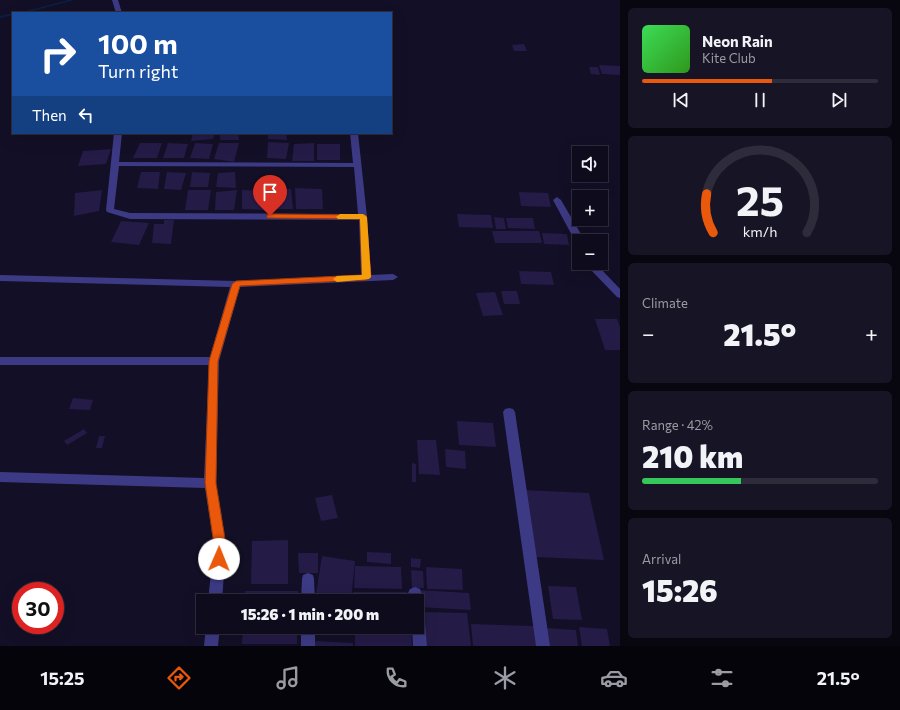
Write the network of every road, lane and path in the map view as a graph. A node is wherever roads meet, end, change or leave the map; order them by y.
1 (115, 0) edge
2 (119, 12) edge
3 (118, 134) edge
4 (354, 134) edge
5 (115, 164) junction
6 (357, 165) junction
7 (557, 200) dead end
8 (363, 217) junction
9 (576, 234) edge
10 (596, 270) edge
11 (393, 276) dead end
12 (366, 277) junction
13 (0, 278) edge
14 (236, 284) junction
15 (620, 295) edge
16 (0, 361) edge
17 (214, 361) junction
18 (509, 412) dead end
19 (0, 477) edge
20 (210, 483) junction
21 (308, 579) dead end
22 (216, 594) edge
23 (308, 594) edge
24 (213, 634) edge
25 (308, 634) edge
26 (419, 634) edge
27 (212, 646) edge
28 (308, 646) edge
29 (420, 646) edge
30 (543, 646) edge

1 - 2 street
3 - 5 street
4 - 6 street
5 - 6 street
5 - 8 street
6 - 8 street
7 - 9 street
8 - 12 street
10 - 15 street
11 - 12 street
12 - 14 street
13 - 14 street
14 - 17 street
16 - 17 street
17 - 20 street
18 - 30 street
19 - 20 street
20 - 22 street
21 - 23 street
24 - 27 street
25 - 28 street
26 - 29 street

